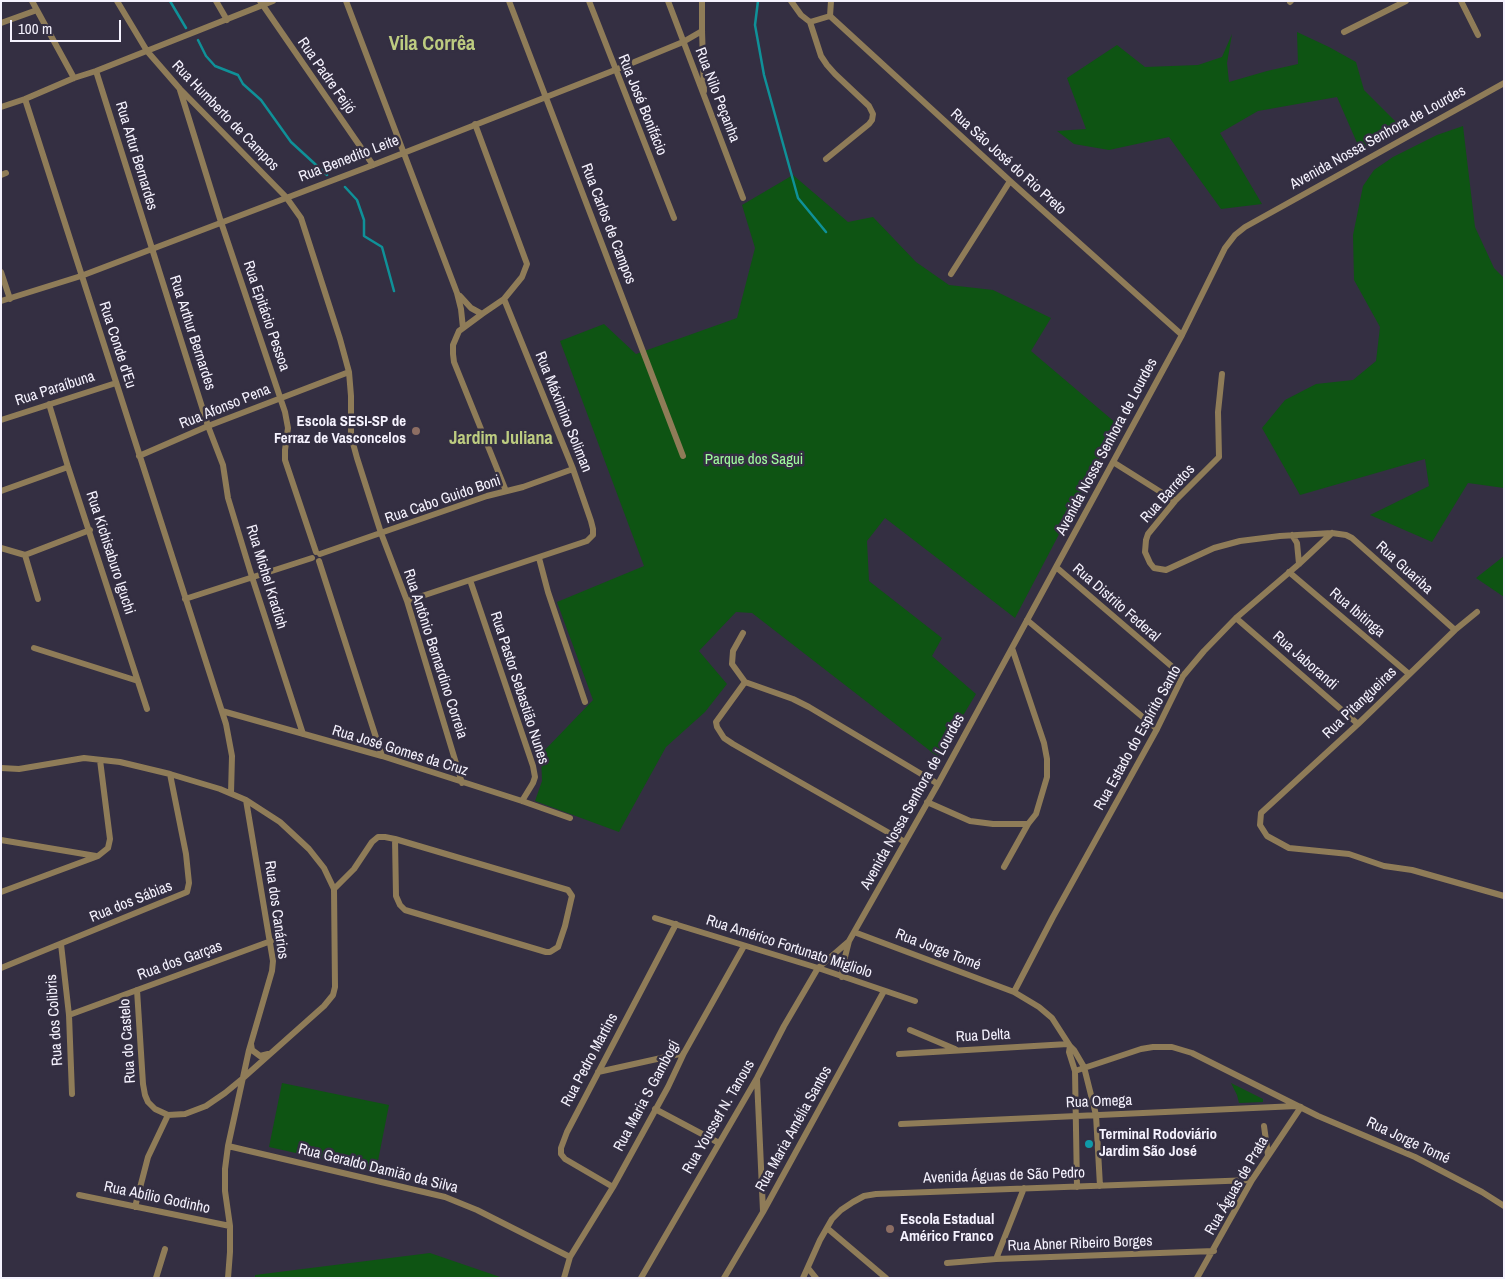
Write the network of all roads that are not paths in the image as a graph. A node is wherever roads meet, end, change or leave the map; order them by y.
1 (32, 1) edge
2 (117, 1) edge
3 (216, 1) edge
4 (273, 1) edge
5 (346, 1) edge
6 (509, 1) edge
7 (589, 1) edge
8 (668, 1) edge
9 (702, 1) edge
10 (791, 1) edge
11 (831, 1) edge
12 (1406, 1) edge
13 (1461, 1) edge
14 (261, 4) edge
15 (37, 10) junction
16 (830, 16) junction
17 (227, 20) junction
18 (810, 22) junction
19 (1, 24) edge
20 (702, 31) junction
21 (1344, 32) dead end
22 (1478, 35) dead end
23 (683, 42) junction
24 (146, 51) junction
25 (615, 70) junction
26 (96, 72) junction
27 (74, 78) junction
28 (1504, 83) edge
29 (180, 89) junction
30 (544, 97) junction
31 (704, 98) junction
32 (24, 99) junction
33 (1, 106) edge
34 (475, 124) junction
35 (404, 152) junction
36 (826, 159) dead end
37 (373, 164) junction
38 (1010, 181) junction
39 (286, 197) junction
40 (743, 198) dead end
41 (674, 218) dead end
42 (221, 222) junction
43 (152, 249) junction
44 (1, 272) edge
45 (951, 274) dead end
46 (81, 276) junction
47 (458, 293) junction
48 (10, 299) junction
49 (504, 299) junction
50 (1, 301) edge
51 (482, 314) junction
52 (463, 328) junction
53 (1182, 335) junction
54 (349, 372) junction
55 (1222, 374) dead end
56 (116, 383) junction
57 (280, 398) junction
58 (49, 404) junction
59 (1, 420) edge
60 (208, 426) junction
61 (139, 456) junction
62 (683, 456) dead end
63 (1113, 462) junction
64 (68, 467) junction
65 (573, 469) junction
66 (1, 491) edge
67 (506, 491) junction
68 (1175, 501) junction
69 (90, 530) junction
70 (382, 533) junction
71 (1332, 533) junction
72 (1292, 535) junction
73 (1, 548) edge
74 (25, 555) junction
75 (317, 556) junction
76 (538, 558) junction
77 (1299, 564) junction
78 (1056, 567) junction
79 (1289, 572) junction
80 (252, 577) junction
81 (470, 580) junction
82 (38, 599) dead end
83 (185, 599) junction
84 (407, 601) junction
85 (1477, 612) dead end
86 (1236, 618) junction
87 (1027, 620) junction
88 (1455, 630) junction
89 (743, 633) dead end
90 (34, 648) dead end
91 (1012, 648) junction
92 (1408, 674) junction
93 (1183, 676) junction
94 (138, 681) junction
95 (745, 682) junction
96 (585, 702) dead end
97 (147, 710) dead end
98 (222, 711) junction
99 (1358, 724) junction
100 (1157, 729) junction
101 (303, 734) junction
102 (382, 756) junction
103 (100, 760) junction
104 (1, 768) edge
105 (170, 774) junction
106 (462, 783) junction
107 (938, 784) junction
108 (231, 793) junction
109 (246, 800) junction
110 (522, 800) junction
111 (927, 802) junction
112 (570, 818) dead end
113 (1028, 824) junction
114 (395, 839) junction
115 (1, 840) edge
116 (905, 842) junction
117 (98, 856) junction
118 (1004, 867) dead end
119 (334, 889) junction
120 (1, 892) edge
121 (1504, 896) edge
122 (655, 918) dead end
123 (676, 924) junction
124 (854, 932) junction
125 (270, 941) junction
126 (849, 941) junction
127 (62, 944) junction
128 (744, 946) junction
129 (1, 968) edge
130 (818, 968) junction
131 (842, 977) junction
132 (137, 990) junction
133 (884, 990) junction
134 (1014, 992) junction
135 (915, 1000) dead end
136 (69, 1014) junction
137 (910, 1030) dead end
138 (251, 1042) junction
139 (1069, 1045) junction
140 (956, 1050) junction
141 (684, 1052) junction
142 (270, 1054) junction
143 (899, 1054) dead end
144 (1084, 1067) junction
145 (1075, 1071) junction
146 (598, 1072) junction
147 (757, 1078) junction
148 (242, 1079) junction
149 (72, 1094) dead end
150 (1300, 1106) junction
151 (655, 1109) junction
152 (168, 1115) junction
153 (1096, 1115) junction
154 (1075, 1116) junction
155 (901, 1124) dead end
156 (1264, 1126) dead end
157 (719, 1143) junction
158 (228, 1146) junction
159 (1268, 1155) junction
160 (1252, 1180) junction
161 (1100, 1186) junction
162 (614, 1187) junction
163 (1077, 1187) junction
164 (1024, 1188) junction
165 (79, 1195) dead end
166 (1504, 1206) edge
167 (135, 1207) junction
168 (763, 1212) junction
169 (230, 1226) junction
170 (827, 1228) junction
171 (165, 1249) dead end
172 (1214, 1251) junction
173 (570, 1257) junction
174 (996, 1259) junction
175 (947, 1263) dead end
176 (808, 1268) junction
177 (882, 1277) edge
178 (156, 1278) edge
179 (228, 1278) edge
180 (564, 1278) edge
181 (641, 1278) edge
182 (724, 1278) edge
183 (803, 1278) edge
184 (816, 1278) edge
185 (1197, 1278) edge

1 - 15 street
2 - 24 street, Rua Humberto de Campos
3 - 17 street
4 - 14 street
5 - 35 street
6 - 30 street, Rua Carlos de Campos
7 - 25 street, Rua José Bonifácio
8 - 23 street, Rua Nilo Peçanha
9 - 20 street
10 - 18 street
11 - 16 street
12 - 21 street
13 - 22 street
14 - 17 street
14 - 37 street, Rua Padre Feijó
15 - 19 street
15 - 27 street
16 - 18 street
16 - 38 street, Rua São José do Rio Preto
17 - 24 street
18 - 36 street
20 - 23 street, Rua Benedito Leite
20 - 31 street
23 - 25 street, Rua Benedito Leite
23 - 31 street, Rua Nilo Peçanha
24 - 26 street
24 - 29 street, Rua Humberto de Campos
25 - 30 street, Rua Benedito Leite
25 - 41 street, Rua José Bonifácio
26 - 27 street
26 - 43 street, Rua Artur Bernardes
27 - 32 street
28 - 53 street, Avenida Nossa Senhora de Lourdes
29 - 39 street, Rua Humberto de Campos
29 - 42 street, Rua Epitácio Pessoa
30 - 34 street, Rua Benedito Leite
30 - 62 street, Rua Carlos de Campos
31 - 40 street, Rua Nilo Peçanha
32 - 33 street
32 - 46 street, Rua Conde d'Eu
34 - 35 street, Rua Benedito Leite
34 - 49 street
35 - 37 street, Rua Benedito Leite
35 - 47 street
37 - 39 street, Rua Benedito Leite
38 - 45 street
38 - 53 street, Rua São José do Rio Preto
39 - 42 street, Rua Benedito Leite
39 - 54 street, Rua Humberto de Campos
42 - 43 street, Rua Benedito Leite
42 - 57 street, Rua Epitácio Pessoa
43 - 46 street, Rua Benedito Leite
43 - 60 street, Rua Arthur Bernardes
44 - 48 street
46 - 48 street, Rua Benedito Leite
46 - 56 street, Rua Conde d'Eu
47 - 51 street
47 - 52 street
48 - 50 street, Rua Benedito Leite
49 - 51 street
49 - 65 street, Rua Máximino Soliman
51 - 52 street
52 - 67 street
53 - 63 street, Avenida Nossa Senhora de Lourdes
54 - 57 street, Rua Afonso Pena
54 - 70 street, Rua Antônio Bernardino Correia
55 - 68 street, Rua Barretos
56 - 58 street, Rua Paraíbuna
56 - 61 street, Rua Conde d'Eu
57 - 60 street, Rua Afonso Pena
57 - 75 street, Rua Epitácio Pessoa
58 - 59 street, Rua Paraíbuna
58 - 64 street, Rua Kichisaburo Iguchi
60 - 61 street, Rua Afonso Pena
60 - 80 street, Rua Michel Kradich
61 - 83 street, Rua Conde d'Eu
63 - 68 street
63 - 78 street, Avenida Nossa Senhora de Lourdes
64 - 66 street
64 - 69 street, Rua Kichisaburo Iguchi
65 - 67 street, Rua Cabo Guido Boni
65 - 76 street, Rua Máximino Soliman
67 - 70 street, Rua Cabo Guido Boni
68 - 72 street, Rua Barretos
69 - 74 street
69 - 94 street, Rua Kichisaburo Iguchi
70 - 75 street, Rua Cabo Guido Boni
70 - 84 street, Rua Antônio Bernardino Correia
71 - 72 street, Rua Barretos
71 - 77 street, Rua Estado do Espírito Santo
71 - 88 street, Rua Guariba
72 - 77 street
73 - 74 street
74 - 82 street
75 - 80 street, Rua Cabo Guido Boni
75 - 102 street, Rua Epitácio Pessoa
76 - 81 street
76 - 96 street
77 - 79 street, Rua Estado do Espírito Santo
78 - 87 street, Avenida Nossa Senhora de Lourdes
78 - 93 street, Rua Distrito Federal
79 - 86 street, Rua Estado do Espírito Santo
79 - 92 street, Rua Ibitinga
80 - 83 street, Rua Cabo Guido Boni
80 - 101 street, Rua Michel Kradich
81 - 84 street
81 - 110 street, Rua Pastor Sebastião Nunes
83 - 98 street, Rua Conde d'Eu
84 - 106 street, Rua Antônio Bernardino Correia
85 - 88 street, Rua Pitangueiras
86 - 93 street, Rua Estado do Espírito Santo
86 - 99 street, Rua Jaborandi
87 - 91 street, Avenida Nossa Senhora de Lourdes
87 - 100 street
88 - 92 street, Rua Pitangueiras
89 - 95 street
90 - 94 street
91 - 107 street, Avenida Nossa Senhora de Lourdes
91 - 113 street
92 - 99 street, Rua Pitangueiras
93 - 100 street, Rua Estado do Espírito Santo
94 - 97 street, Rua Kichisaburo Iguchi
95 - 107 street
95 - 116 street
98 - 101 street, Rua José Gomes da Cruz
98 - 108 street, Rua Conde d'Eu
99 - 121 street, Rua Pitangueiras
100 - 134 street, Rua Estado do Espírito Santo
101 - 102 street, Rua José Gomes da Cruz
102 - 106 street, Rua José Gomes da Cruz
103 - 104 street
103 - 105 street
103 - 117 street
105 - 108 street
105 - 127 street, Rua dos Sábias
106 - 110 street, Rua José Gomes da Cruz
107 - 111 street, Avenida Nossa Senhora de Lourdes
108 - 109 street
109 - 119 street
109 - 125 street, Rua dos Canários
110 - 112 street, Rua José Gomes da Cruz
111 - 113 street
111 - 116 street, Avenida Nossa Senhora de Lourdes
113 - 118 street
114 - 114 street
114 - 119 street
115 - 117 street
116 - 124 street, Avenida Nossa Senhora de Lourdes
117 - 120 street
119 - 142 street
122 - 123 street, Rua Américo Fortunato Migliolo
123 - 128 street, Rua Américo Fortunato Migliolo
123 - 146 street, Rua Pedro Martins
124 - 126 street, Avenida Nossa Senhora de Lourdes
124 - 134 street, Rua Jorge Tomé
125 - 132 street, Rua dos Garças
125 - 138 street, Rua dos Canários
126 - 130 street, Rua Youssef N. Tanous
126 - 131 street
127 - 129 street, Rua dos Sábias
127 - 136 street, Rua dos Colibris
128 - 130 street, Rua Américo Fortunato Migliolo
128 - 141 street, Rua Maria S Gambogi
130 - 131 street, Rua Américo Fortunato Migliolo
130 - 147 street, Rua Youssef N. Tanous
131 - 133 street, Rua Américo Fortunato Migliolo
132 - 136 street, Rua dos Garças
132 - 152 street, Rua do Castelo
133 - 135 street, Rua Américo Fortunato Migliolo
133 - 168 street, Rua Maria Amélia Santos
134 - 139 street, Rua Jorge Tomé
136 - 149 street, Rua dos Colibris
137 - 140 street
138 - 142 street
138 - 148 street, Rua dos Canários
139 - 140 street, Rua Delta
139 - 144 street, Rua Jorge Tomé
139 - 145 street
140 - 143 street, Rua Delta
141 - 146 street
141 - 151 street, Rua Maria S Gambogi
142 - 148 street
144 - 145 street, Rua Jorge Tomé
144 - 150 street, Rua Jorge Tomé
144 - 153 street, Rua Jorge Tomé
145 - 154 street
146 - 162 street, Rua Pedro Martins
147 - 157 street, Rua Youssef N. Tanous
147 - 168 street
148 - 152 street
148 - 158 street, Rua dos Canários
150 - 153 street, Rua Omega
150 - 159 street, Rua Águas de Prata
150 - 166 street, Rua Jorge Tomé
151 - 157 street
151 - 162 street, Rua Maria S Gambogi
152 - 167 street
153 - 154 street, Rua Omega
153 - 161 street, Rua Jorge Tomé
154 - 155 street, Rua Omega
154 - 163 street
156 - 159 street
157 - 181 street, Rua Youssef N. Tanous
158 - 169 street, Rua dos Canários
158 - 173 street, Rua Geraldo Damião da Silva
159 - 160 street, Rua Águas de Prata
160 - 161 street, Avenida Águas de São Pedro
160 - 172 street, Rua Águas de Prata
161 - 163 street, Avenida Águas de São Pedro
162 - 173 street, Rua Maria S Gambogi
163 - 164 street, Avenida Águas de São Pedro
164 - 170 street, Avenida Águas de São Pedro
164 - 174 street
165 - 167 street, Rua Abílio Godinho
167 - 169 street, Rua Abílio Godinho
168 - 182 street, Rua Maria Amélia Santos
169 - 179 street, Rua dos Canários
170 - 176 street, Avenida Águas de São Pedro
170 - 177 street
171 - 178 street
172 - 174 street, Rua Abner Ribeiro Borges
172 - 185 street, Rua Águas de Prata
173 - 180 street, Rua Maria S Gambogi
174 - 175 street, Rua Abner Ribeiro Borges
176 - 183 street, Avenida Águas de São Pedro
176 - 184 street

